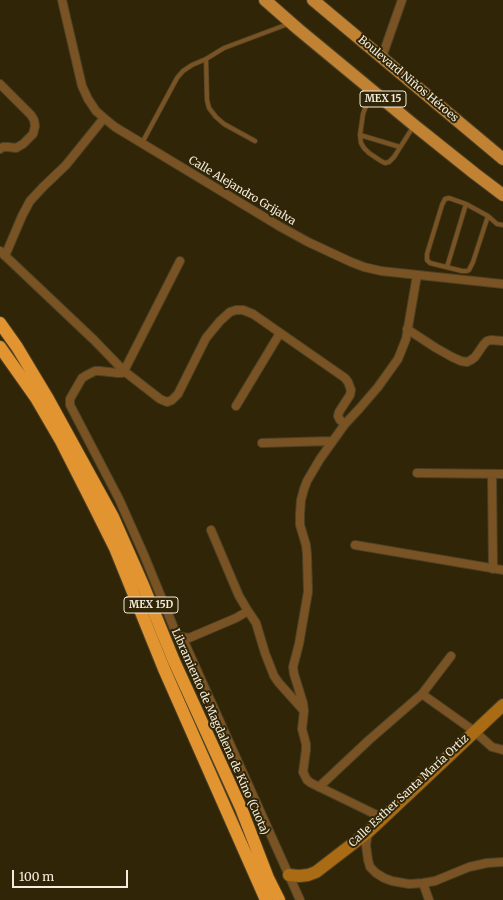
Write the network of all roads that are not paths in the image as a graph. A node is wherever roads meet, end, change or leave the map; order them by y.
1 (62, 0) edge
2 (264, 0) edge
3 (313, 0) edge
4 (402, 0) edge
5 (290, 23) junction
6 (382, 57) junction
7 (206, 59) junction
8 (0, 84) edge
9 (372, 90) junction
10 (104, 118) junction
11 (414, 125) junction
12 (360, 135) junction
13 (255, 141) dead end
14 (142, 144) junction
15 (400, 147) junction
16 (0, 149) edge
17 (503, 159) edge
18 (503, 195) edge
19 (466, 204) junction
20 (488, 216) junction
21 (503, 225) edge
22 (2, 254) edge
23 (180, 261) dead end
24 (447, 267) junction
25 (417, 275) junction
26 (503, 284) edge
27 (0, 323) edge
28 (407, 329) junction
29 (280, 333) junction
30 (503, 341) edge
31 (0, 347) edge
32 (124, 371) junction
33 (236, 406) dead end
34 (345, 424) junction
35 (332, 441) junction
36 (262, 443) dead end
37 (417, 473) dead end
38 (492, 474) junction
39 (503, 474) edge
40 (212, 530) dead end
41 (355, 544) dead end
42 (493, 569) junction
43 (503, 570) edge
44 (248, 611) junction
45 (182, 637) junction
46 (451, 656) dead end
47 (422, 694) junction
48 (503, 705) edge
49 (304, 711) junction
50 (474, 732) junction
51 (503, 750) edge
52 (319, 787) junction
53 (383, 818) junction
54 (368, 832) junction
55 (503, 862) edge
56 (289, 875) junction
57 (423, 883) junction
58 (266, 900) edge
59 (279, 900) edge
60 (300, 900) edge
61 (429, 900) edge

1 - 10 street, Calle Alejandro Grijalva
2 - 5 main road, MEX 15
3 - 6 main road, Boulevard Niños Héroes / MEX 15
4 - 6 street
5 - 7 lane
5 - 9 main road, MEX 15
6 - 17 main road, Boulevard Niños Héroes / MEX 15
7 - 13 lane
7 - 14 lane
8 - 16 street
9 - 11 main road, MEX 15
9 - 12 lane
10 - 14 street, Calle Alejandro Grijalva
10 - 22 street
11 - 15 lane
11 - 18 main road, MEX 15
12 - 15 lane
12 - 15 lane
14 - 25 street, Calle Alejandro Grijalva
19 - 20 lane
19 - 24 lane
19 - 24 lane
20 - 21 lane
20 - 24 lane
22 - 32 street
23 - 32 street
25 - 26 street, Calle Alejandro Grijalva
25 - 28 street
27 - 59 highway, Libramiento de Magdalena de Kino (Cuota) / MEX 15D
28 - 30 street
28 - 34 street
29 - 32 street
29 - 33 street
29 - 34 street
31 - 58 highway, MEX 15D
32 - 45 street
34 - 35 street
35 - 36 street
35 - 49 street
37 - 38 street
38 - 39 street
38 - 42 street
40 - 44 street
41 - 42 street
42 - 43 street
44 - 45 street
44 - 49 street
45 - 56 street
46 - 47 street
47 - 50 street
47 - 52 street
48 - 50 street, Calle Esther Santa María Ortiz
49 - 52 street
50 - 51 street
50 - 53 street, Calle Esther Santa María Ortiz
52 - 53 street
53 - 54 street, Calle Esther Santa María Ortiz
54 - 56 street, Calle Esther Santa María Ortiz
54 - 57 street
55 - 57 street
56 - 60 street
57 - 61 street

